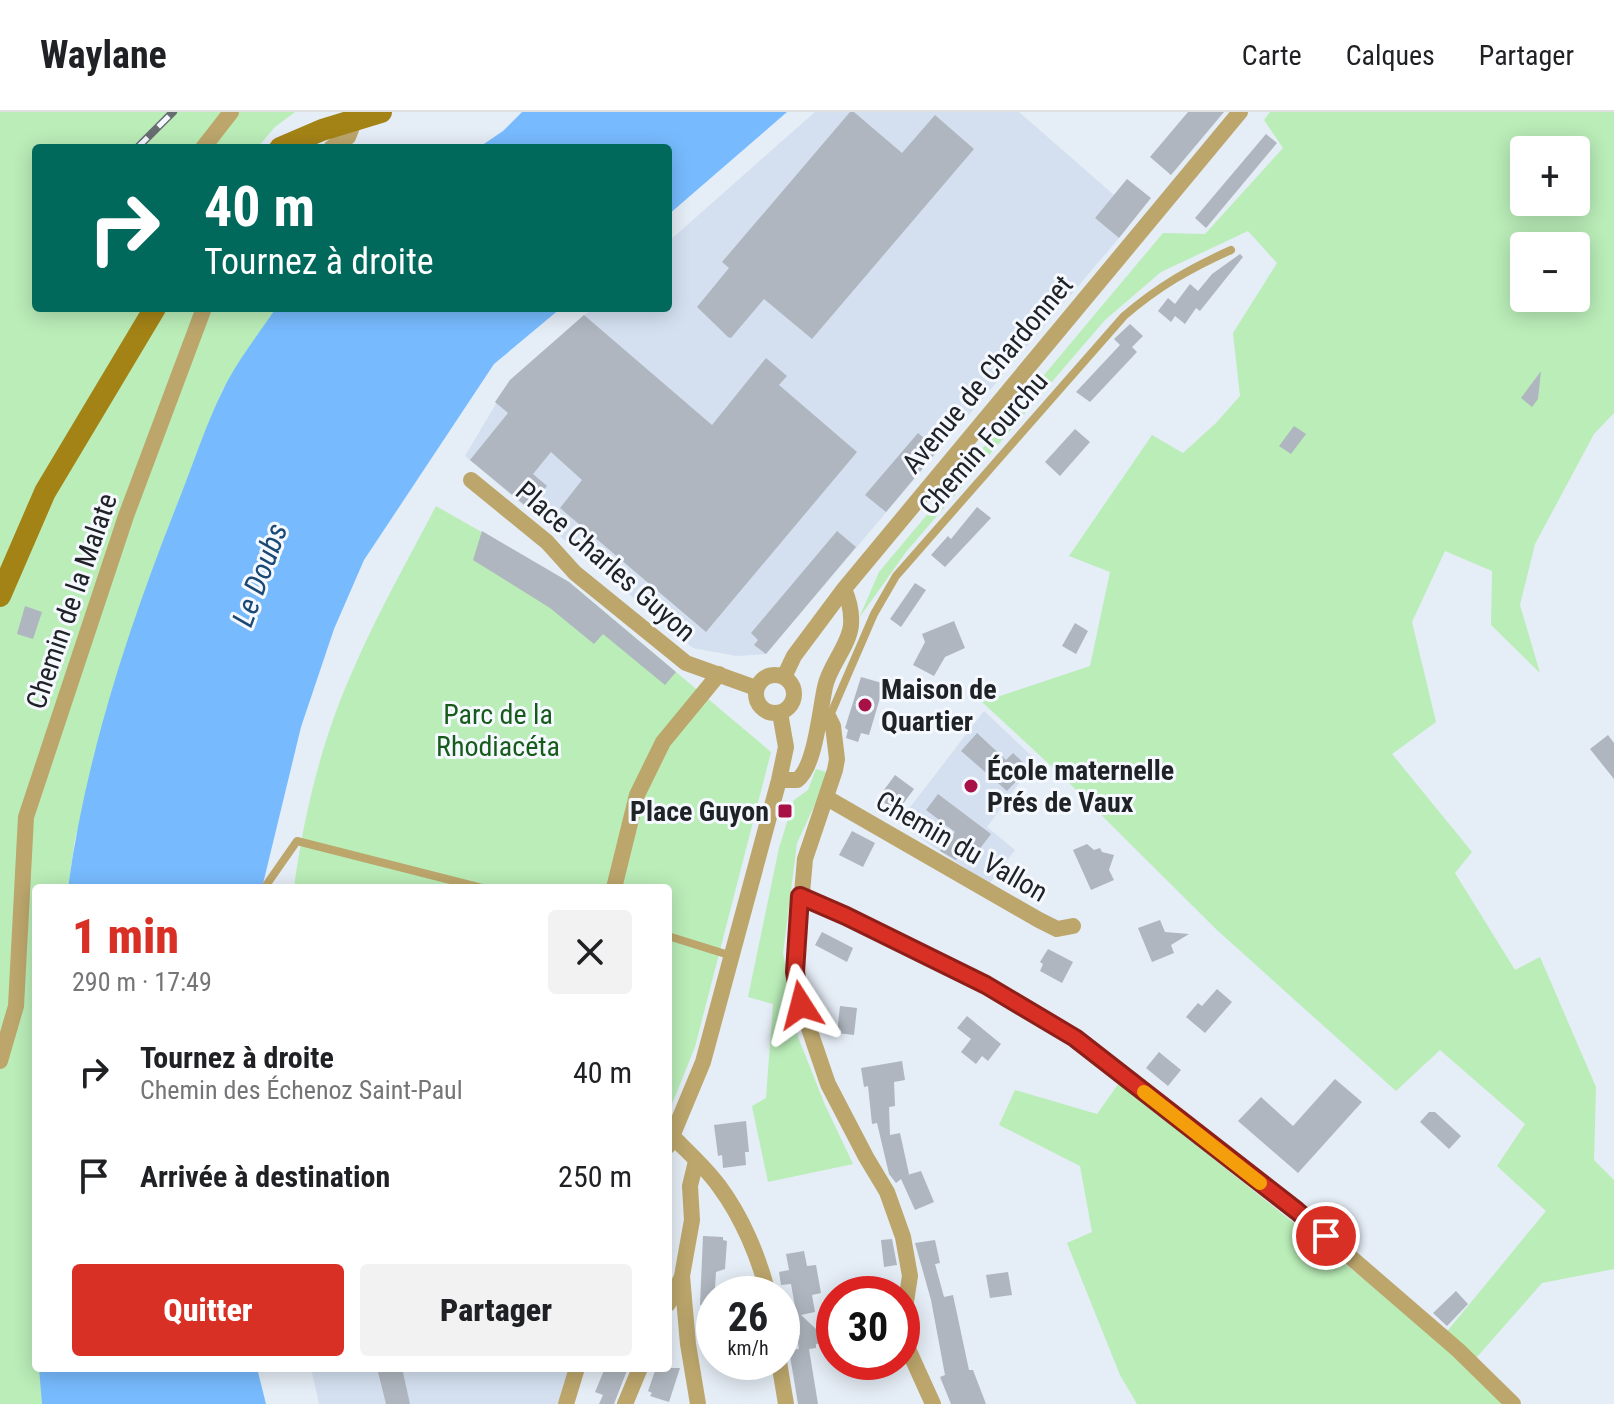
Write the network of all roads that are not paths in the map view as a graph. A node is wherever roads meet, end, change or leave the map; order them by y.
1 (231, 112) edge
2 (381, 112) edge
3 (1240, 112) edge
4 (355, 119) junction
5 (206, 144) edge
6 (290, 144) edge
7 (337, 144) edge
8 (1231, 250) dead end
9 (153, 312) edge
10 (202, 312) edge
11 (471, 480) dead end
12 (844, 589) junction
13 (0, 596) edge
14 (719, 674) junction
15 (784, 677) junction
16 (756, 688) junction
17 (780, 713) junction
18 (825, 717) junction
19 (779, 780) junction
20 (827, 798) junction
21 (267, 884) dead end
22 (466, 884) edge
23 (615, 884) edge
24 (800, 896) junction
25 (1073, 926) dead end
26 (672, 937) edge
27 (732, 956) junction
28 (0, 1061) edge
29 (672, 1136) edge
30 (672, 1143) edge
31 (696, 1161) junction
32 (682, 1276) junction
33 (762, 1276) edge
34 (672, 1296) edge
35 (576, 1372) edge
36 (638, 1372) edge
37 (782, 1380) edge
38 (566, 1404) edge
39 (625, 1404) edge
40 (698, 1404) edge
41 (786, 1404) edge
42 (933, 1404) edge
43 (1513, 1404) edge

1 - 5 street
2 - 4 main road
3 - 12 street, Avenue de Chardonnet
4 - 6 main road
4 - 7 street
8 - 18 lane, Chemin Fourchu
9 - 13 main road
10 - 28 street, Chemin de la Malate
11 - 14 street, Place Charles Guyon
12 - 15 street, Avenue de Chardonnet
12 - 18 street
14 - 16 street, Place Charles Guyon
14 - 23 street
15 - 16 street
15 - 17 street
16 - 17 street
17 - 19 street
18 - 19 street
18 - 20 street
19 - 27 street
20 - 24 street
20 - 25 street, Chemin du Vallon
21 - 22 lane
24 - 42 street
24 - 43 street
26 - 27 lane
27 - 29 street
30 - 31 street
31 - 32 street
31 - 33 street
32 - 34 street
32 - 40 street
35 - 38 street
36 - 39 street
37 - 41 street

